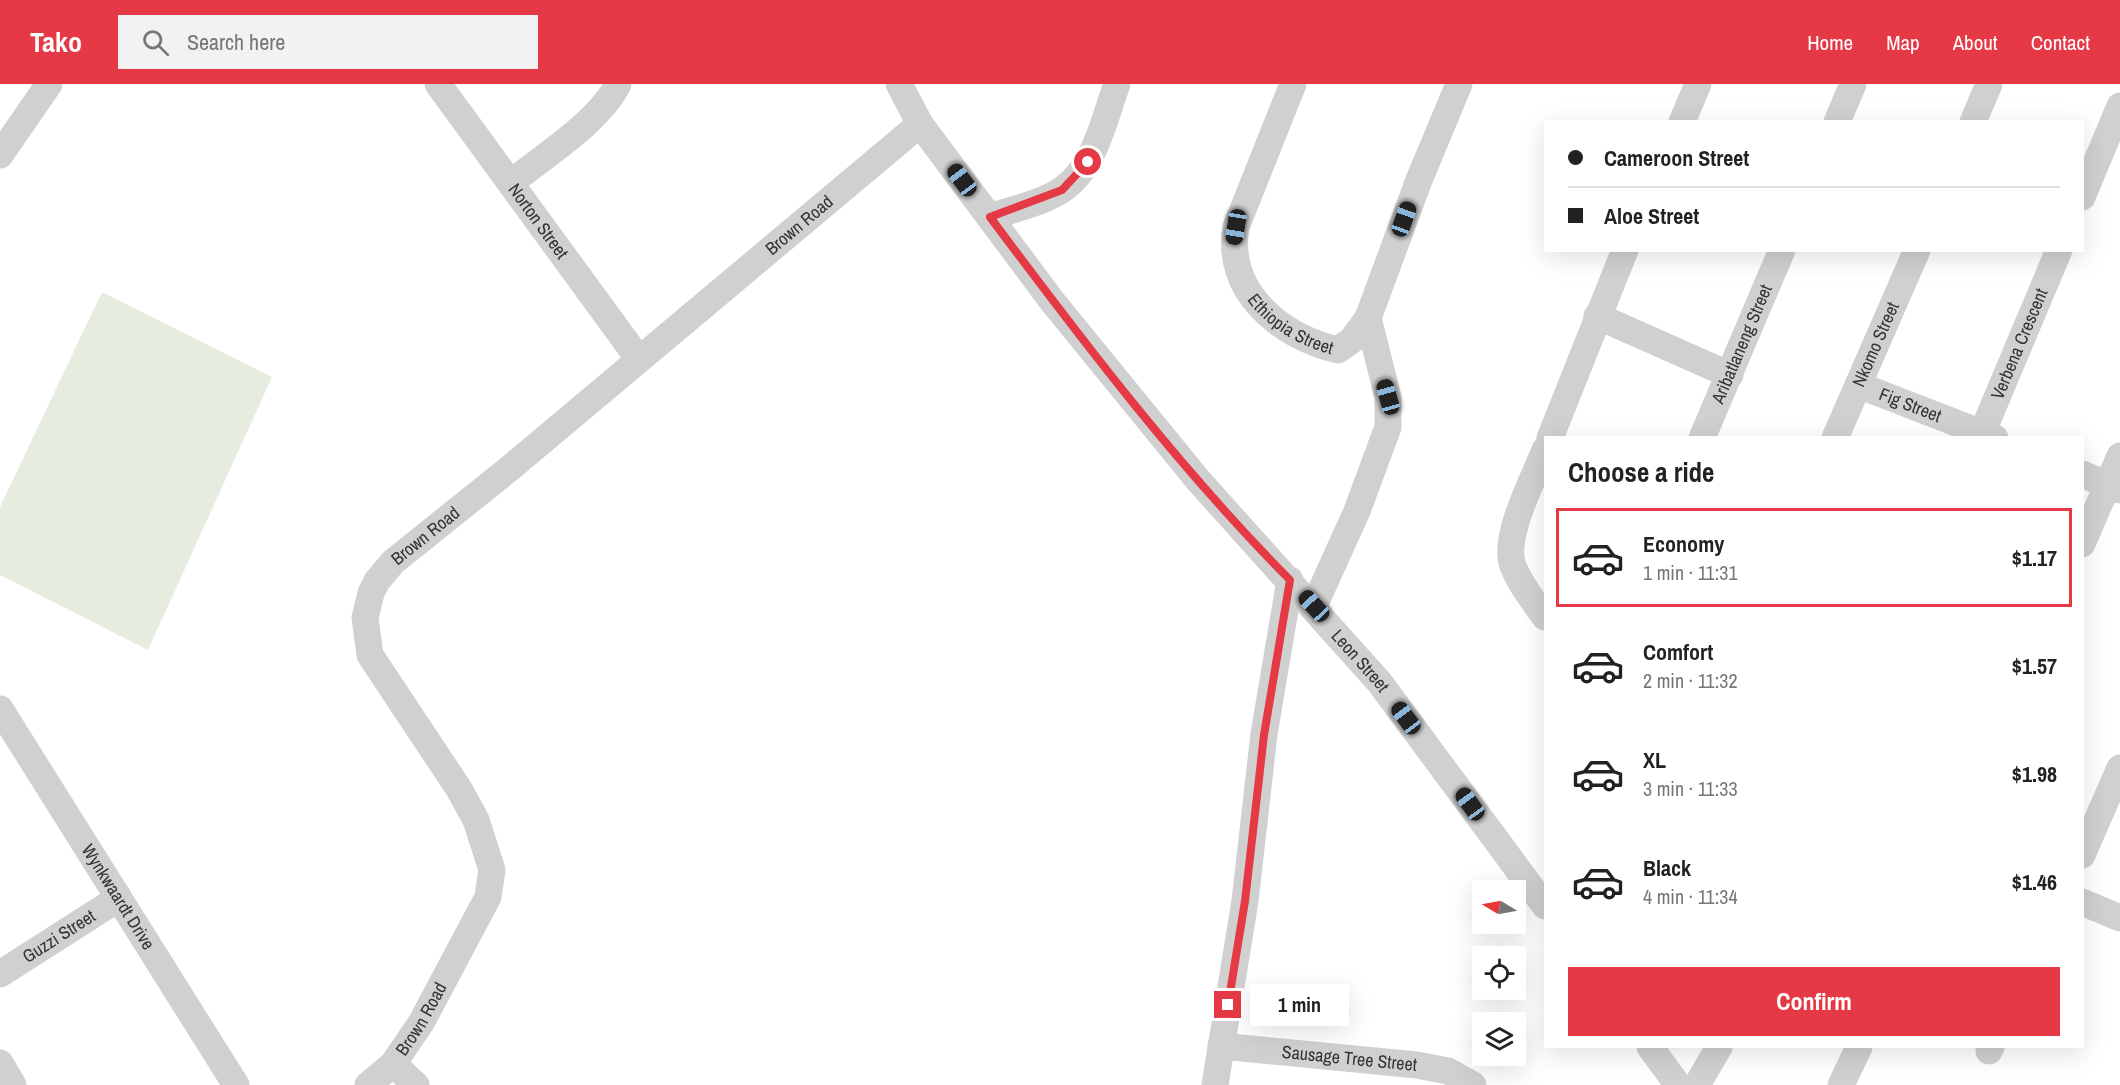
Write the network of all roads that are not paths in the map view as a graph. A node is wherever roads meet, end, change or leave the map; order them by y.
1 (50, 84) edge
2 (438, 84) edge
3 (618, 84) edge
4 (899, 84) edge
5 (1117, 84) edge
6 (1293, 84) edge
7 (1459, 84) edge
8 (1698, 84) edge
9 (1853, 84) edge
10 (1989, 84) edge
11 (2120, 106) edge
12 (1683, 120) edge
13 (1838, 120) edge
14 (1974, 120) edge
15 (920, 124) junction
16 (2112, 149) edge
17 (0, 155) edge
18 (512, 182) junction
19 (2084, 194) edge
20 (990, 217) junction
21 (1625, 252) edge
22 (1781, 252) edge
23 (1916, 252) edge
24 (2059, 252) edge
25 (1597, 316) junction
26 (1368, 318) junction
27 (638, 358) junction
28 (1730, 375) junction
29 (1858, 385) junction
30 (1551, 436) edge
31 (1703, 436) edge
32 (1836, 436) edge
33 (1986, 436) edge
34 (1544, 453) edge
35 (2120, 456) edge
36 (2084, 475) edge
37 (2114, 488) edge
38 (2084, 540) edge
39 (1290, 580) junction
40 (1314, 606) junction
41 (1544, 615) edge
42 (0, 709) edge
43 (2120, 768) edge
44 (2084, 850) edge
45 (119, 898) junction
46 (2084, 903) edge
47 (1544, 905) edge
48 (2120, 918) edge
49 (0, 974) edge
50 (1221, 1046) junction
51 (1651, 1048) edge
52 (1718, 1048) edge
53 (1859, 1048) edge
54 (0, 1063) edge
55 (393, 1064) junction
56 (13, 1085) edge
57 (236, 1085) edge
58 (368, 1085) edge
59 (416, 1085) edge
60 (1215, 1085) edge
61 (1473, 1085) edge
62 (1678, 1085) edge
63 (1697, 1085) edge
64 (1841, 1085) edge

1 - 17 street
2 - 18 street, Norton Street
3 - 18 street
4 - 15 street, Leon Street
5 - 20 street
6 - 26 street, Ethiopia Street
7 - 26 street, Ethiopia Street
8 - 12 street
9 - 13 street
10 - 14 street
11 - 16 street
15 - 20 street, Leon Street
15 - 27 street, Brown Road
16 - 19 street
18 - 27 street, Norton Street
20 - 39 street, Leon Street
21 - 25 street
22 - 28 street, Aribatlaneng Street
23 - 29 street, Nkomo Street
24 - 33 street, Verbena Crescent
25 - 28 street
25 - 30 street
26 - 40 street
27 - 55 street, Brown Road
28 - 31 street, Aribatlaneng Street
29 - 32 street, Nkomo Street
29 - 33 street, Fig Street
34 - 41 street
35 - 37 street
36 - 37 street
37 - 38 street
39 - 40 street, Leon Street
39 - 50 street
40 - 47 street, Leon Street
42 - 45 street, Wynkwaardt Drive
43 - 44 street
45 - 49 street, Guzzi Street
45 - 57 street, Wynkwaardt Drive
46 - 48 street
50 - 60 street
50 - 61 street, Sausage Tree Street
51 - 62 street
52 - 63 street
53 - 64 street
54 - 56 street
55 - 58 street, Brown Road
55 - 59 street

